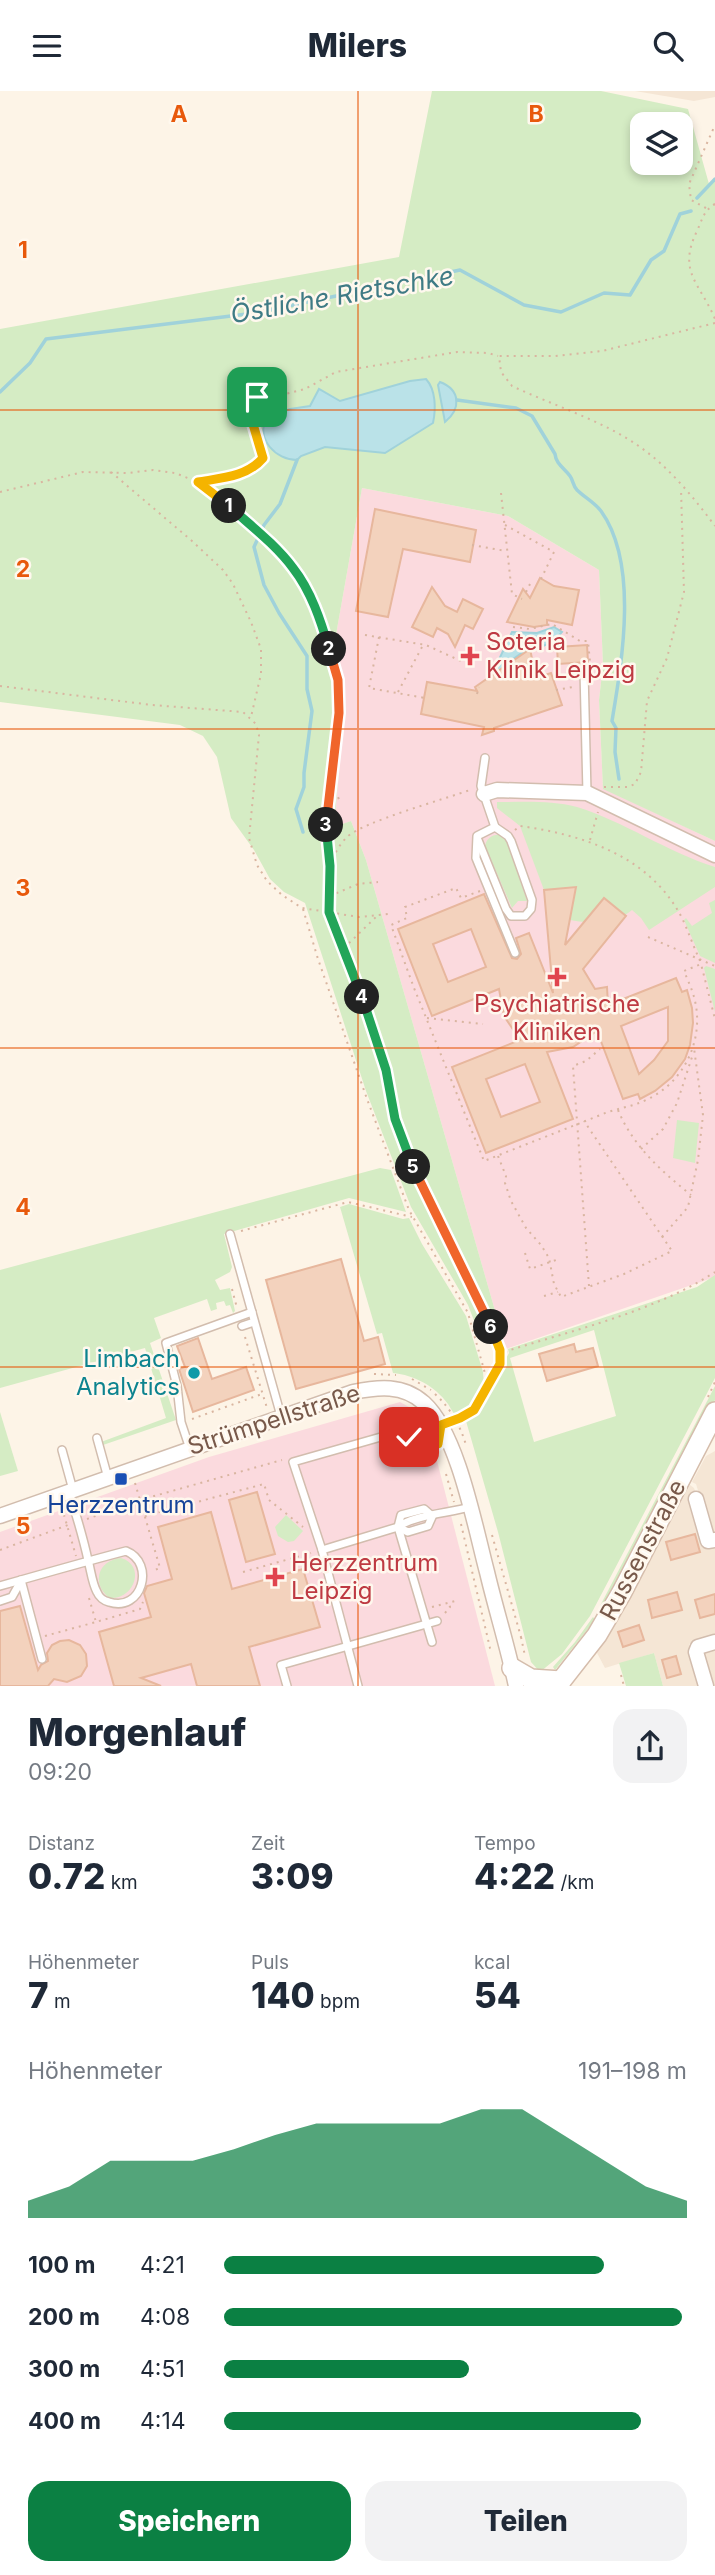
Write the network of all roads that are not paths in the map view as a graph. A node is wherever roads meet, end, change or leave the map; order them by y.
1 (584, 671) road end
2 (485, 758) dead end
3 (482, 790) junction
4 (595, 794) junction
5 (495, 827) junction
6 (477, 836) junction
7 (715, 855) edge
8 (515, 953) dead end
9 (230, 1234) road end
10 (252, 1312) junction
11 (254, 1322) junction
12 (242, 1326) road end
13 (709, 1409) edge
14 (281, 1416) junction
15 (97, 1438) dead end
16 (709, 1438) edge
17 (412, 1447) dead end
18 (190, 1449) junction
19 (62, 1450) dead end
20 (108, 1478) junction
21 (71, 1491) junction
22 (696, 1499) dead end
23 (463, 1509) junction
24 (0, 1516) edge
25 (432, 1517) junction
26 (398, 1527) junction
27 (715, 1540) edge
28 (320, 1551) junction
29 (89, 1560) junction
30 (21, 1580) junction
31 (0, 1586) edge
32 (0, 1601) edge
33 (437, 1621) road end
34 (426, 1624) junction
35 (432, 1642) dead end
36 (715, 1642) edge
37 (346, 1646) junction
38 (42, 1658) dead end
39 (518, 1673) edge
40 (559, 1684) edge
41 (287, 1686) edge
42 (358, 1686) edge
43 (706, 1686) edge

1 - 4 lane
2 - 3 lane
3 - 4 street
3 - 5 lane
4 - 7 street
5 - 6 lane
5 - 6 lane
6 - 8 lane
9 - 10 lane
10 - 11 lane
10 - 18 lane
11 - 12 lane
11 - 14 lane
13 - 16 street, Russenstraße
14 - 18 street, Strümpellstraße
14 - 23 street, Strümpellstraße
15 - 20 lane
16 - 40 street, Russenstraße
17 - 28 lane
18 - 20 street, Strümpellstraße
19 - 21 lane
20 - 21 street, Strümpellstraße
21 - 24 street, Strümpellstraße
21 - 29 lane
22 - 27 street
23 - 25 lane
23 - 39 street, Strümpellstraße
25 - 26 lane
25 - 26 lane
26 - 28 lane
26 - 34 lane
28 - 37 lane
29 - 29 lane
29 - 30 lane
30 - 31 lane
30 - 32 lane
30 - 38 lane
33 - 34 lane
34 - 35 lane
34 - 37 lane
36 - 43 street
37 - 41 lane
37 - 42 lane
39 - 40 street, Russenstraße

